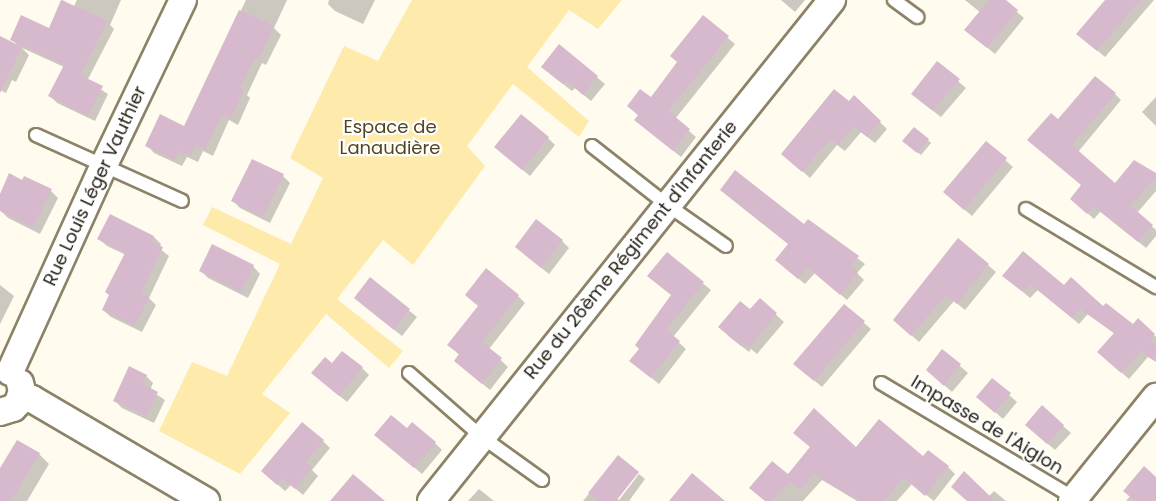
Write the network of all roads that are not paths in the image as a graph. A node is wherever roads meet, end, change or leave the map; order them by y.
1 (183, 0) edge
2 (832, 0) edge
3 (894, 0) edge
4 (917, 17) dead end
5 (36, 135) dead end
6 (592, 146) dead end
7 (103, 167) junction
8 (182, 201) dead end
9 (666, 204) junction
10 (1026, 209) dead end
11 (726, 246) dead end
12 (1156, 287) edge
13 (5, 372) edge
14 (409, 373) dead end
15 (881, 383) dead end
16 (21, 397) junction
17 (0, 412) edge
18 (1151, 412) edge
19 (482, 437) junction
20 (542, 480) dead end
21 (1073, 499) edge
22 (206, 501) edge
23 (431, 501) edge

1 - 7 street, Rue Louis Léger Vauthier
2 - 9 street, Rue du 26ème Régiment d'Infanterie
3 - 4 lane
5 - 7 lane
6 - 9 lane
7 - 8 lane
7 - 13 street, Rue Louis Léger Vauthier
9 - 11 lane
9 - 19 street, Rue du 26ème Régiment d'Infanterie
10 - 12 lane
13 - 16 street
14 - 19 lane
15 - 21 lane, Impasse de l'Aiglon
16 - 17 street
16 - 22 street
18 - 21 street
19 - 20 lane
19 - 23 street, Rue du 26ème Régiment d'Infanterie

